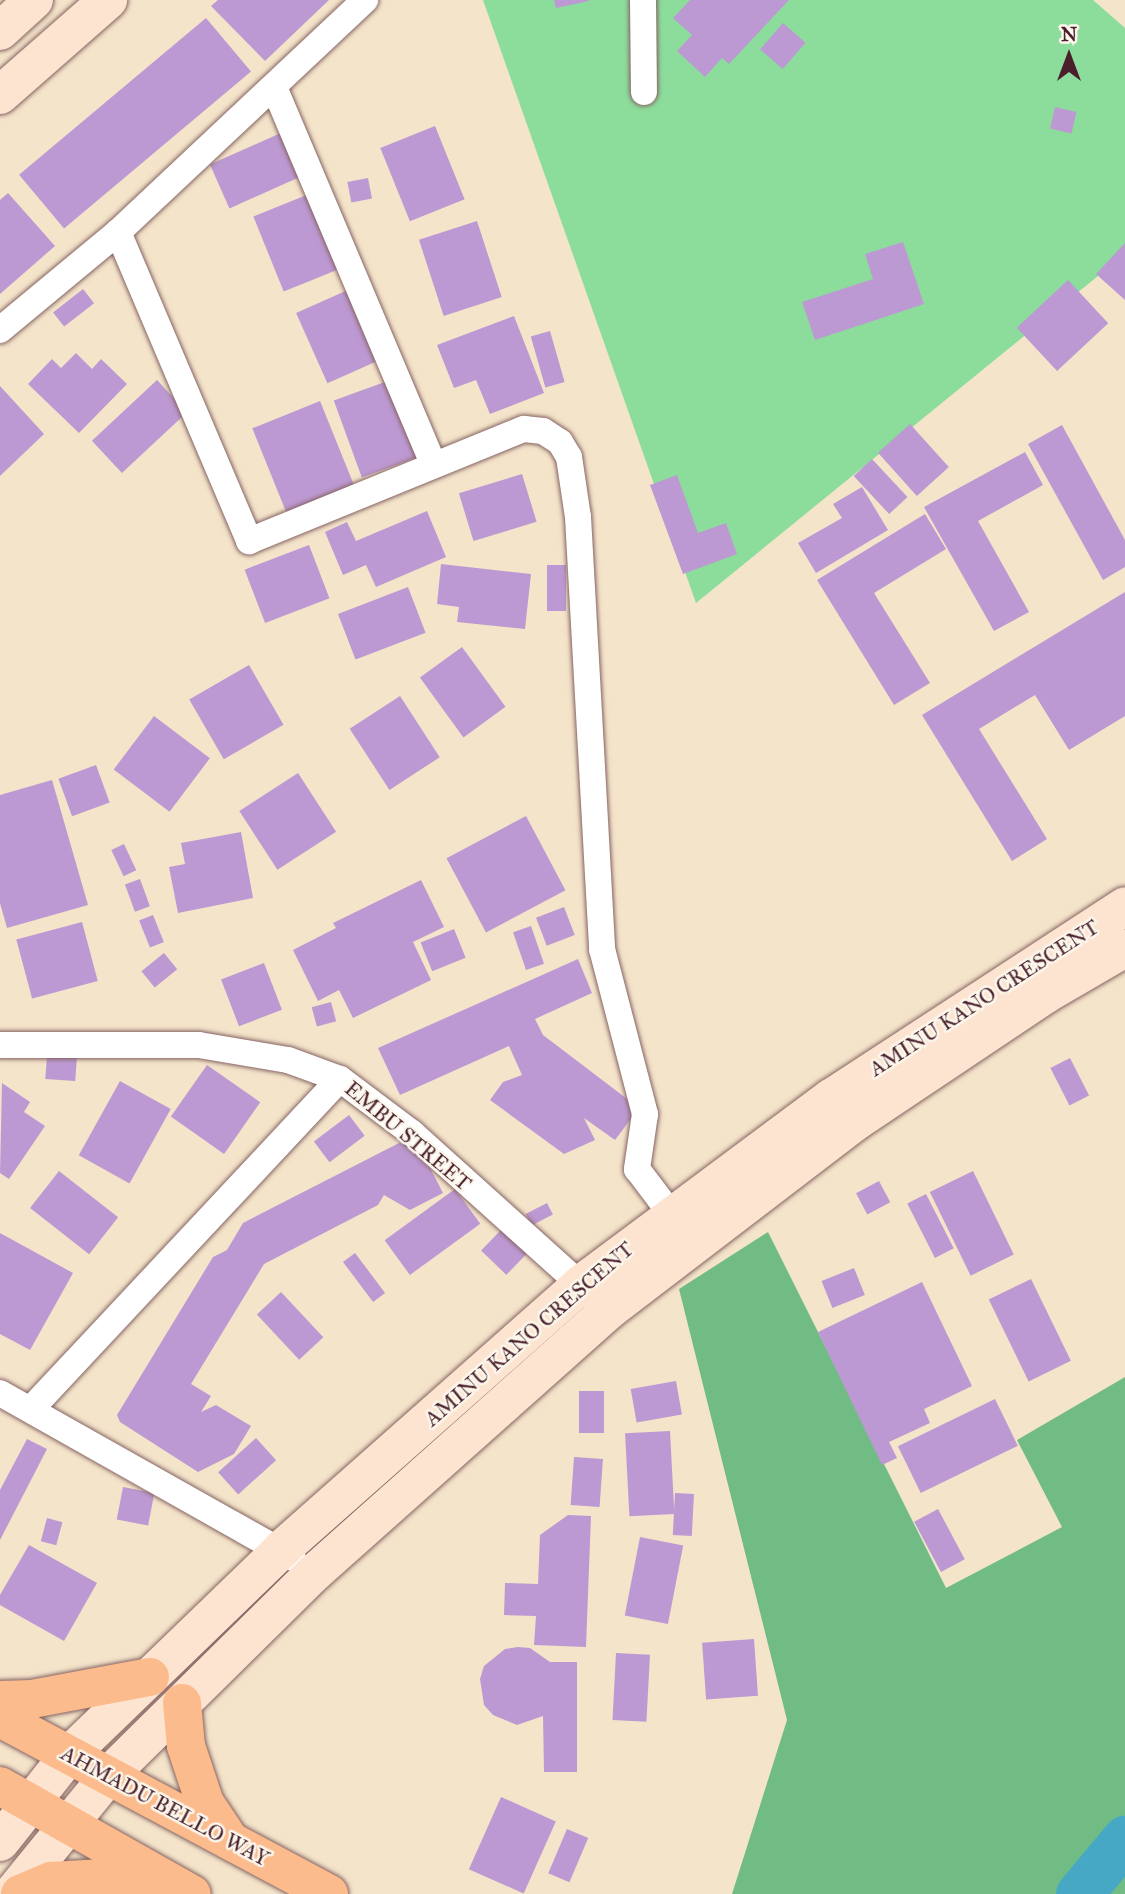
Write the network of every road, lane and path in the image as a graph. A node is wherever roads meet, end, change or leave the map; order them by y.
1 (34, 0) edge
2 (108, 0) edge
3 (365, 0) edge
4 (643, 0) edge
5 (0, 31) edge
6 (274, 87) junction
7 (644, 92) dead end
8 (0, 95) edge
9 (118, 232) junction
10 (0, 330) edge
11 (433, 463) junction
12 (1125, 906) edge
13 (1125, 948) edge
14 (0, 1045) edge
15 (341, 1079) junction
16 (671, 1214) junction
17 (580, 1285) junction
18 (609, 1310) junction
19 (0, 1393) edge
20 (31, 1409) junction
21 (282, 1549) junction
22 (314, 1573) junction
23 (150, 1677) junction
24 (0, 1700) edge
25 (182, 1703) junction
26 (0, 1718) edge
27 (69, 1755) junction
28 (109, 1775) junction
29 (16, 1794) edge
30 (69, 1824) junction
31 (229, 1839) junction
32 (0, 1842) edge
33 (159, 1875) junction
34 (12, 1894) edge
35 (20, 1894) edge
36 (192, 1894) edge
37 (329, 1894) edge

1 - 5 street
2 - 8 street
3 - 6 street
4 - 7 street
6 - 9 street
6 - 11 street
9 - 10 street
9 - 11 street
11 - 16 street
12 - 16 street, AMINU KANO CRESCENT
13 - 18 street, AMINU KANO CRESCENT
14 - 15 street, EMBU STREET
15 - 17 street, EMBU STREET
15 - 20 street
16 - 17 street, AMINU KANO CRESCENT
17 - 18 street, EMBU STREET
17 - 21 street, AMINU KANO CRESCENT
18 - 22 street, AMINU KANO CRESCENT
19 - 20 street
20 - 21 street
21 - 22 street
21 - 23 street, AMINU KANO CRESCENT
22 - 25 street, AMINU KANO CRESCENT
23 - 24 main road
23 - 27 street, AMINU KANO CRESCENT
25 - 28 street, AMINU KANO CRESCENT
25 - 31 main road
26 - 27 main road, AHMADU BELLO WAY
27 - 28 main road, AHMADU BELLO WAY
27 - 29 street, AMINU KANO CRESCENT
28 - 30 street, AMINU KANO CRESCENT
28 - 31 main road, AHMADU BELLO WAY
29 - 30 main road
29 - 32 street, AMINU KANO CRESCENT
30 - 33 main road
30 - 34 street, AMINU KANO CRESCENT
31 - 37 main road, AHMADU BELLO WAY
33 - 35 main road
33 - 36 main road

